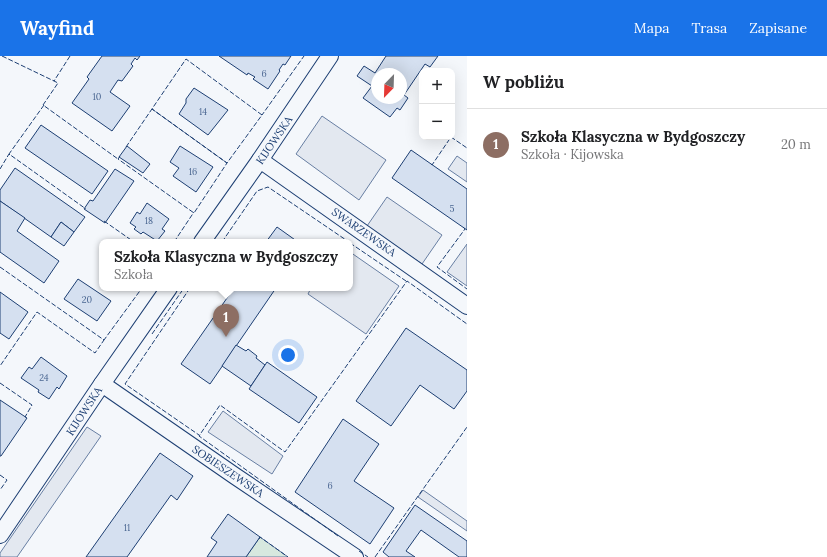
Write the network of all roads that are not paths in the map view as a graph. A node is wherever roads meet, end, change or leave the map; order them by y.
1 (330, 56) edge
2 (260, 160) junction
3 (204, 239) edge
4 (167, 291) edge
5 (467, 306) edge
6 (102, 384) junction
7 (0, 535) edge
8 (356, 557) edge

1 - 2 street, KIJOWSKA
2 - 3 street, KIJOWSKA
2 - 5 street, SWARZEWSKA
4 - 6 street, KIJOWSKA
6 - 7 street, KIJOWSKA
6 - 8 street, SOBIESZEWSKA

